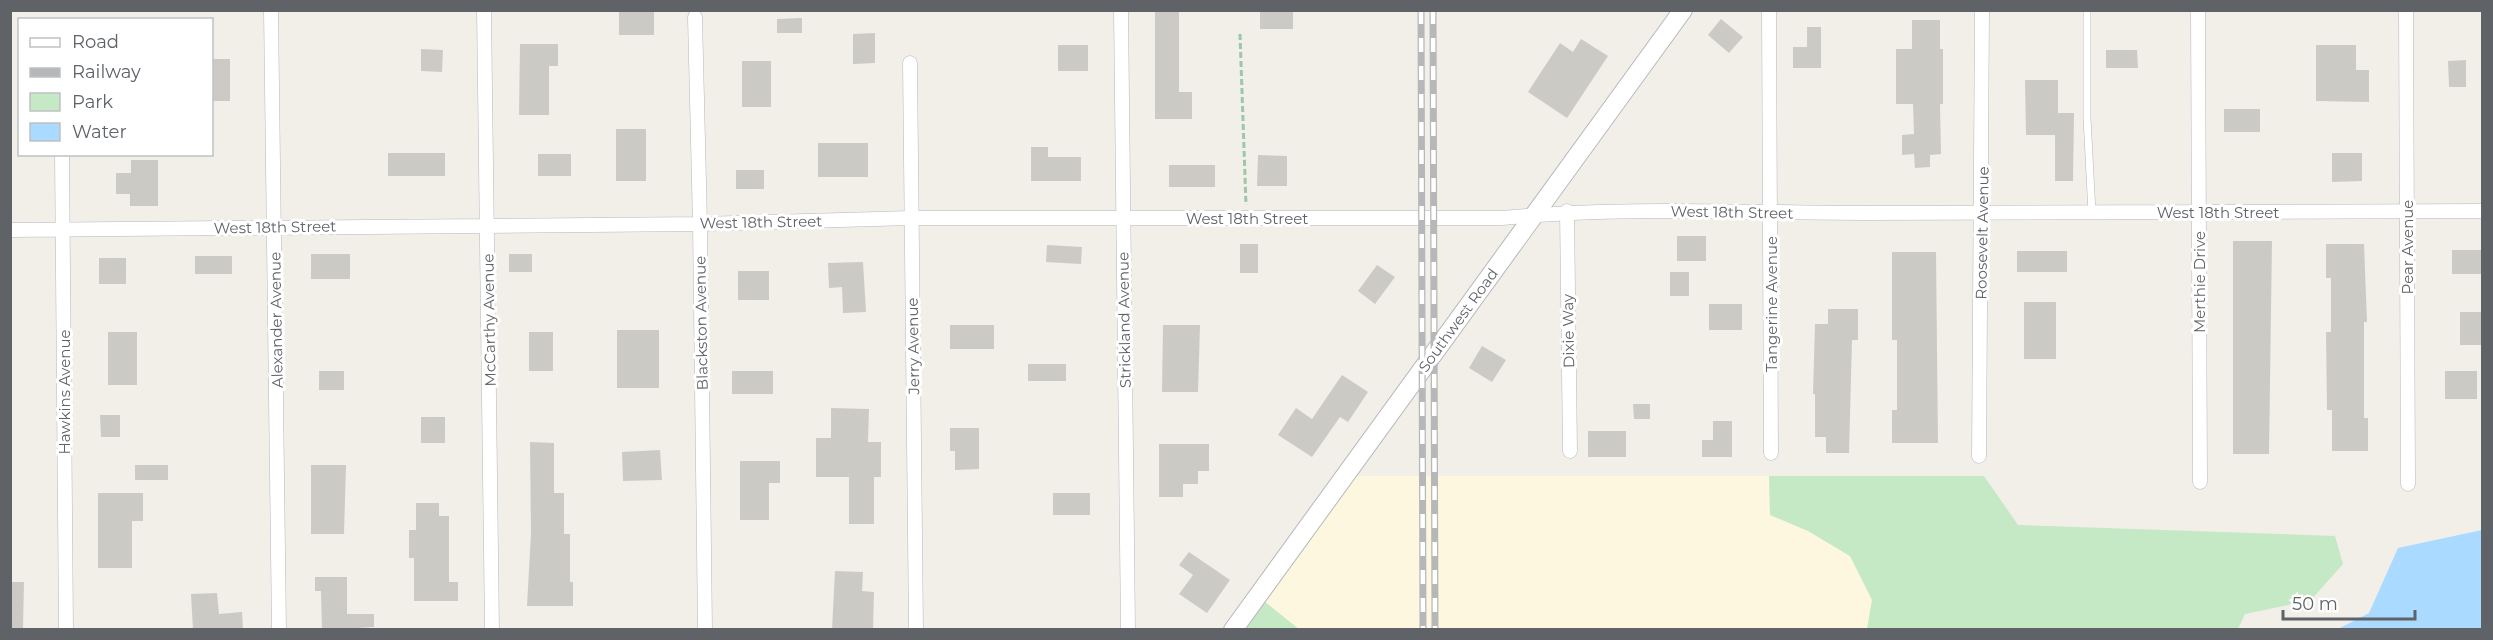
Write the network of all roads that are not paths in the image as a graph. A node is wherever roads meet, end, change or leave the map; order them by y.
1 (271, 10) edge
2 (484, 10) edge
3 (1121, 10) edge
4 (1683, 10) edge
5 (1769, 10) edge
6 (1982, 10) edge
7 (2087, 10) edge
8 (2198, 10) edge
9 (2406, 10) edge
10 (695, 18) dead end
11 (910, 63) dead end
12 (62, 156) edge
13 (1567, 211) junction
14 (2407, 211) junction
15 (2482, 211) edge
16 (1771, 213) junction
17 (1982, 213) junction
18 (2092, 213) junction
19 (2199, 213) junction
20 (1535, 214) junction
21 (911, 218) junction
22 (1123, 219) junction
23 (700, 224) junction
24 (488, 225) junction
25 (275, 226) junction
26 (62, 229) junction
27 (10, 230) edge
28 (1570, 452) dead end
29 (1771, 453) dead end
30 (1979, 456) dead end
31 (2200, 482) dead end
32 (2408, 483) dead end
33 (66, 630) edge
34 (279, 630) edge
35 (492, 630) edge
36 (705, 630) edge
37 (916, 630) edge
38 (1128, 630) edge
39 (1233, 630) edge

1 - 25 street, Alexander Avenue
2 - 24 street, McCarthy Avenue
3 - 22 street, Strickland Avenue
4 - 20 street, Southwest Road
5 - 16 street, Tangerine Avenue
6 - 17 street, Roosevelt Avenue
7 - 18 lane
8 - 19 street, Merthie Drive
9 - 14 street, Pear Avenue
10 - 23 street, Blackston Avenue
11 - 21 street, Jerry Avenue
12 - 26 street, Hawkins Avenue
13 - 16 street, West 18th Street
13 - 20 street, West 18th Street
13 - 28 street, Dixie Way
14 - 15 street, West 18th Street
14 - 19 street, West 18th Street
14 - 32 street, Pear Avenue
16 - 17 street, West 18th Street
16 - 29 street, Tangerine Avenue
17 - 18 street, West 18th Street
17 - 30 street, Roosevelt Avenue
18 - 19 street, West 18th Street
19 - 31 street, Merthie Drive
20 - 22 street, West 18th Street
20 - 39 street, Southwest Road
21 - 22 street, West 18th Street
21 - 23 street, West 18th Street
21 - 37 street, Jerry Avenue
22 - 38 street, Strickland Avenue
23 - 24 street, West 18th Street
23 - 36 street, Blackston Avenue
24 - 25 street, West 18th Street
24 - 35 street, McCarthy Avenue
25 - 26 street, West 18th Street
25 - 34 street, Alexander Avenue
26 - 27 street, West 18th Street
26 - 33 street, Hawkins Avenue

